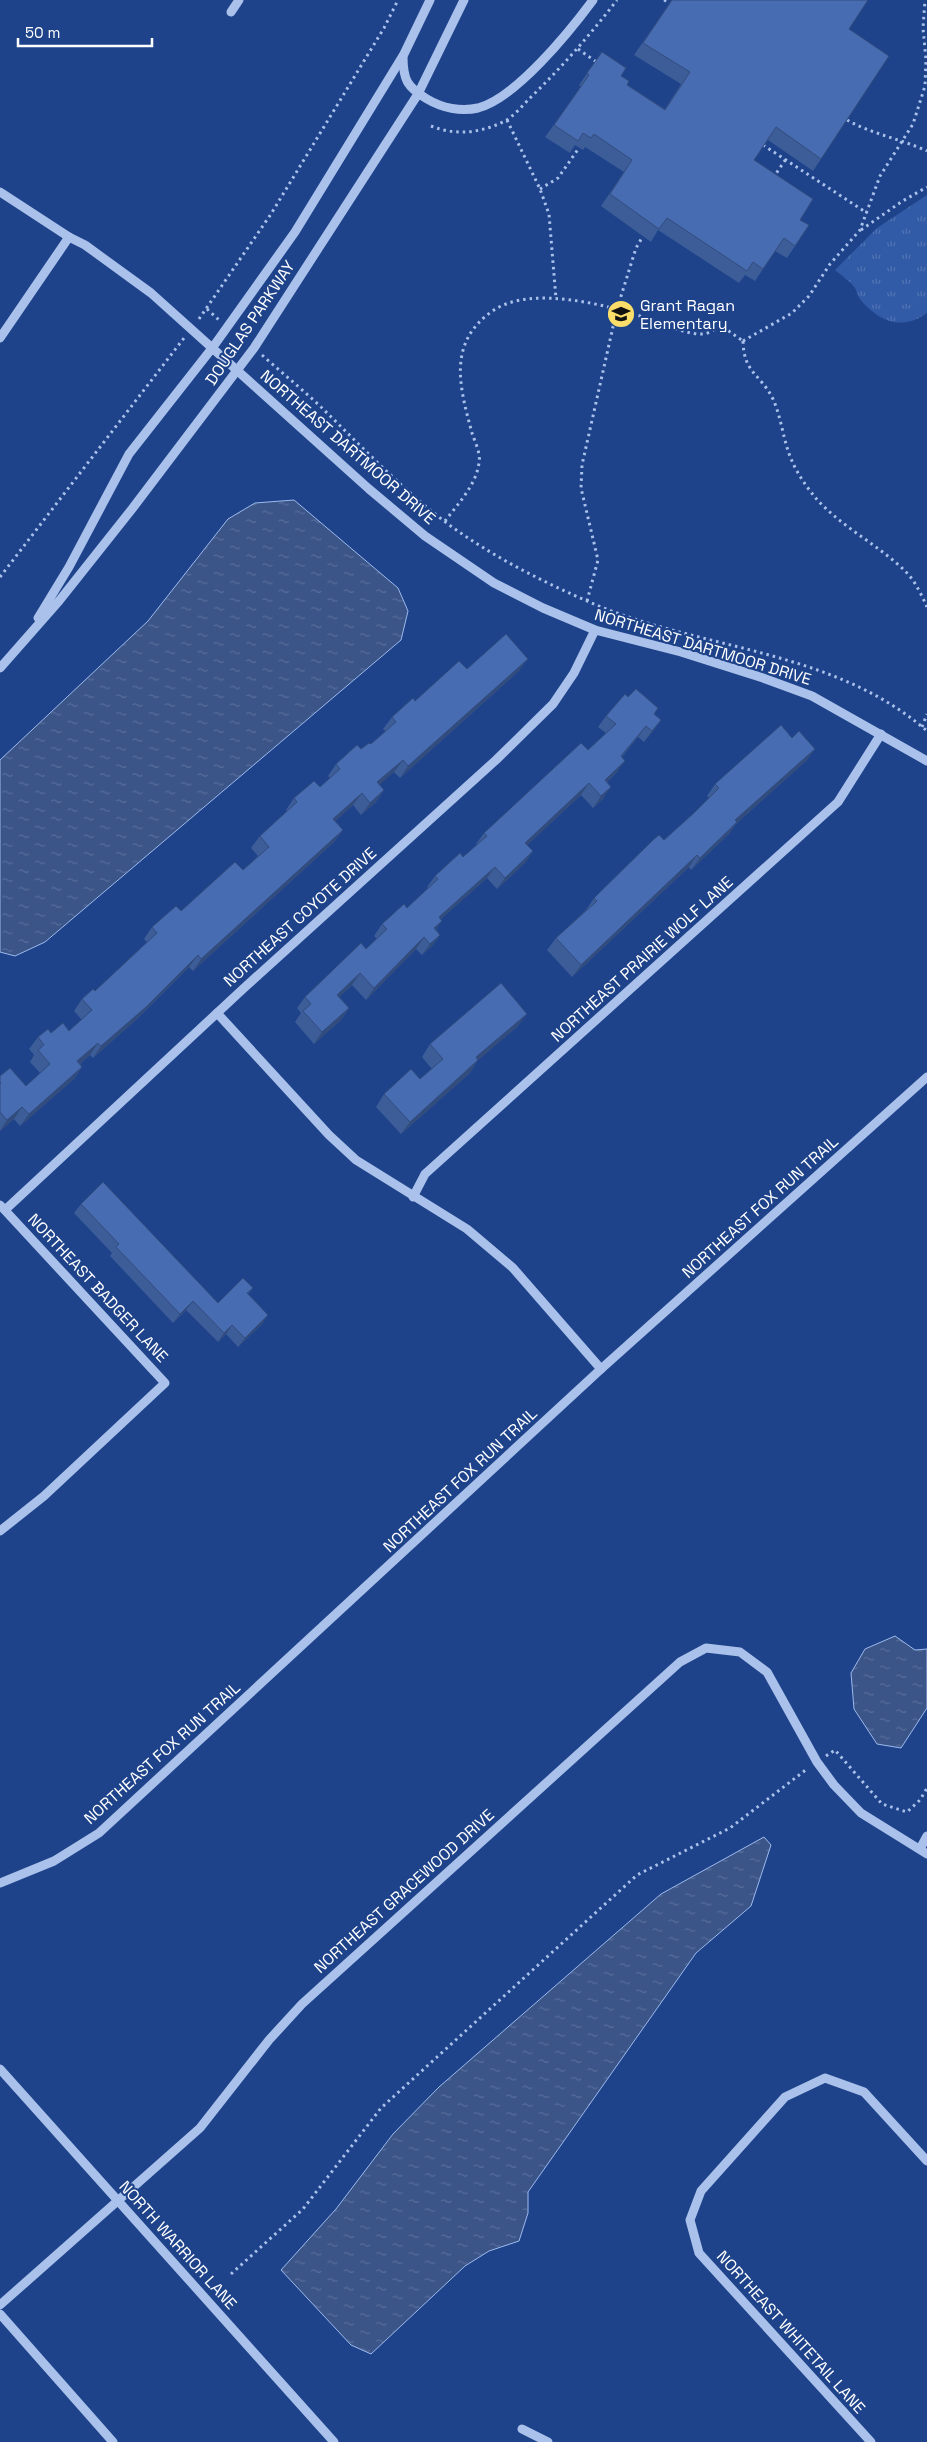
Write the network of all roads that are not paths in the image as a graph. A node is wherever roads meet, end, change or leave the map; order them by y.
1 (239, 0) edge
2 (430, 0) edge
3 (464, 0) edge
4 (593, 0) edge
5 (232, 12) dead end
6 (404, 54) junction
7 (418, 94) junction
8 (0, 192) edge
9 (70, 237) junction
10 (0, 338) edge
11 (213, 347) junction
12 (238, 370) junction
13 (595, 630) junction
14 (25, 640) junction
15 (0, 668) edge
16 (881, 734) junction
17 (927, 762) edge
18 (217, 1013) junction
19 (927, 1077) edge
20 (413, 1197) junction
21 (2, 1207) edge
22 (601, 1369) junction
23 (0, 1531) edge
24 (927, 1836) edge
25 (923, 1851) edge
26 (0, 1883) edge
27 (0, 2069) edge
28 (927, 2161) edge
29 (118, 2202) junction
30 (0, 2305) edge
31 (0, 2314) edge
32 (522, 2429) dead end
33 (113, 2442) edge
34 (334, 2442) edge
35 (548, 2442) edge
36 (871, 2442) edge

1 - 5 street
2 - 6 street, DOUGLAS PARKWAY
3 - 7 street, DOUGLAS PARKWAY
4 - 7 street
6 - 7 street
6 - 11 street, DOUGLAS PARKWAY
7 - 12 street, DOUGLAS PARKWAY
8 - 9 street, NORTHEAST DARTMOOR DRIVE
9 - 10 street
9 - 11 street, NORTHEAST DARTMOOR DRIVE
11 - 12 street, NORTHEAST DARTMOOR DRIVE
11 - 14 street, DOUGLAS PARKWAY
12 - 13 street, NORTHEAST DARTMOOR DRIVE
12 - 14 street, DOUGLAS PARKWAY
13 - 16 street, NORTHEAST DARTMOOR DRIVE
13 - 18 street, NORTHEAST COYOTE DRIVE
14 - 15 street, DOUGLAS PARKWAY
16 - 17 street, NORTHEAST DARTMOOR DRIVE
16 - 20 street, NORTHEAST PRAIRIE WOLF LANE
18 - 20 street
18 - 21 street, NORTHEAST COYOTE DRIVE
19 - 22 street, NORTHEAST FOX RUN TRAIL
20 - 22 street
21 - 23 street, NORTHEAST BADGER LANE
22 - 26 street, NORTHEAST FOX RUN TRAIL
24 - 25 street
25 - 29 street, NORTHEAST GRACEWOOD DRIVE
27 - 29 street, NORTH WARRIOR LANE
28 - 36 street, NORTHEAST WHITETAIL LANE
29 - 30 street, NORTHEAST GRACEWOOD DRIVE
29 - 34 street, NORTH WARRIOR LANE
31 - 33 street
32 - 35 street

